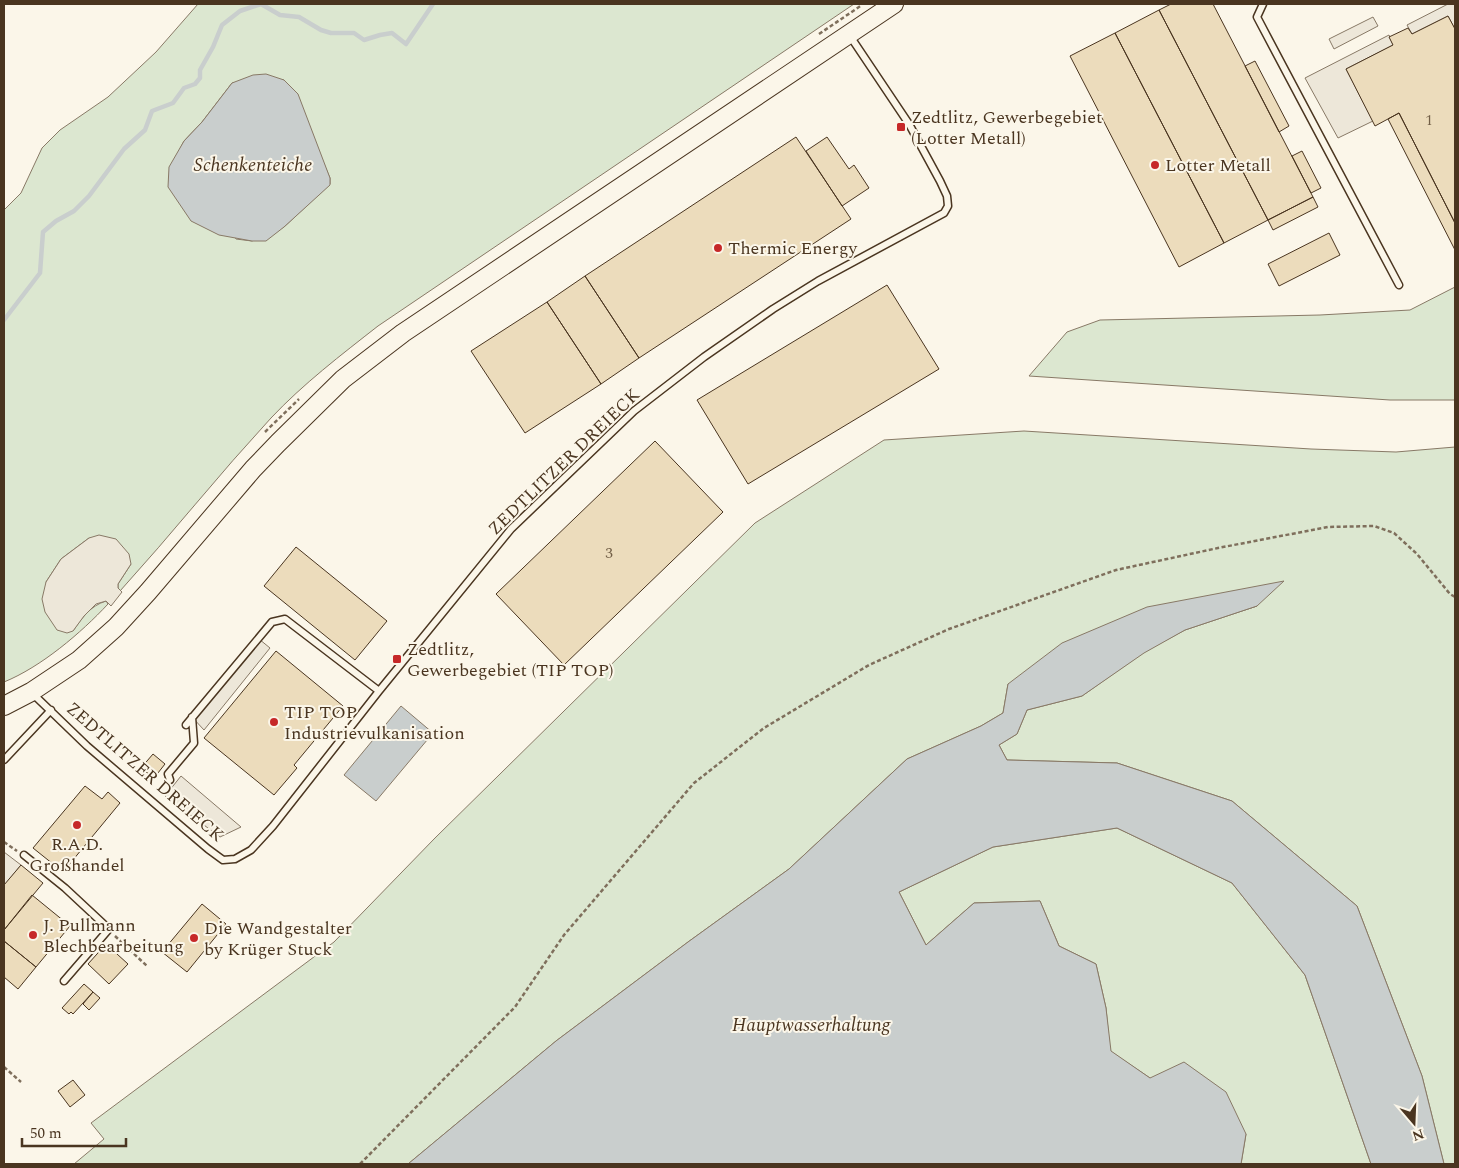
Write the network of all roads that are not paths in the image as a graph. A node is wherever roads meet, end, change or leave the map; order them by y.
1 (894, 4) edge
2 (1264, 4) edge
3 (848, 33) junction
4 (1399, 285) dead end
5 (379, 690) junction
6 (31, 692) junction
7 (4, 706) edge
8 (51, 710) junction
9 (192, 717) junction
10 (186, 725) dead end
11 (4, 760) edge
12 (170, 780) dead end
13 (24, 855) road end
14 (64, 981) dead end

1 - 3 street
2 - 4 lane
3 - 5 lane, ZEDTLITZER DREIECK
3 - 6 street
5 - 8 lane, ZEDTLITZER DREIECK
5 - 9 lane
6 - 7 street
6 - 8 lane, ZEDTLITZER DREIECK
8 - 11 lane
9 - 10 lane
9 - 12 lane
13 - 14 lane

